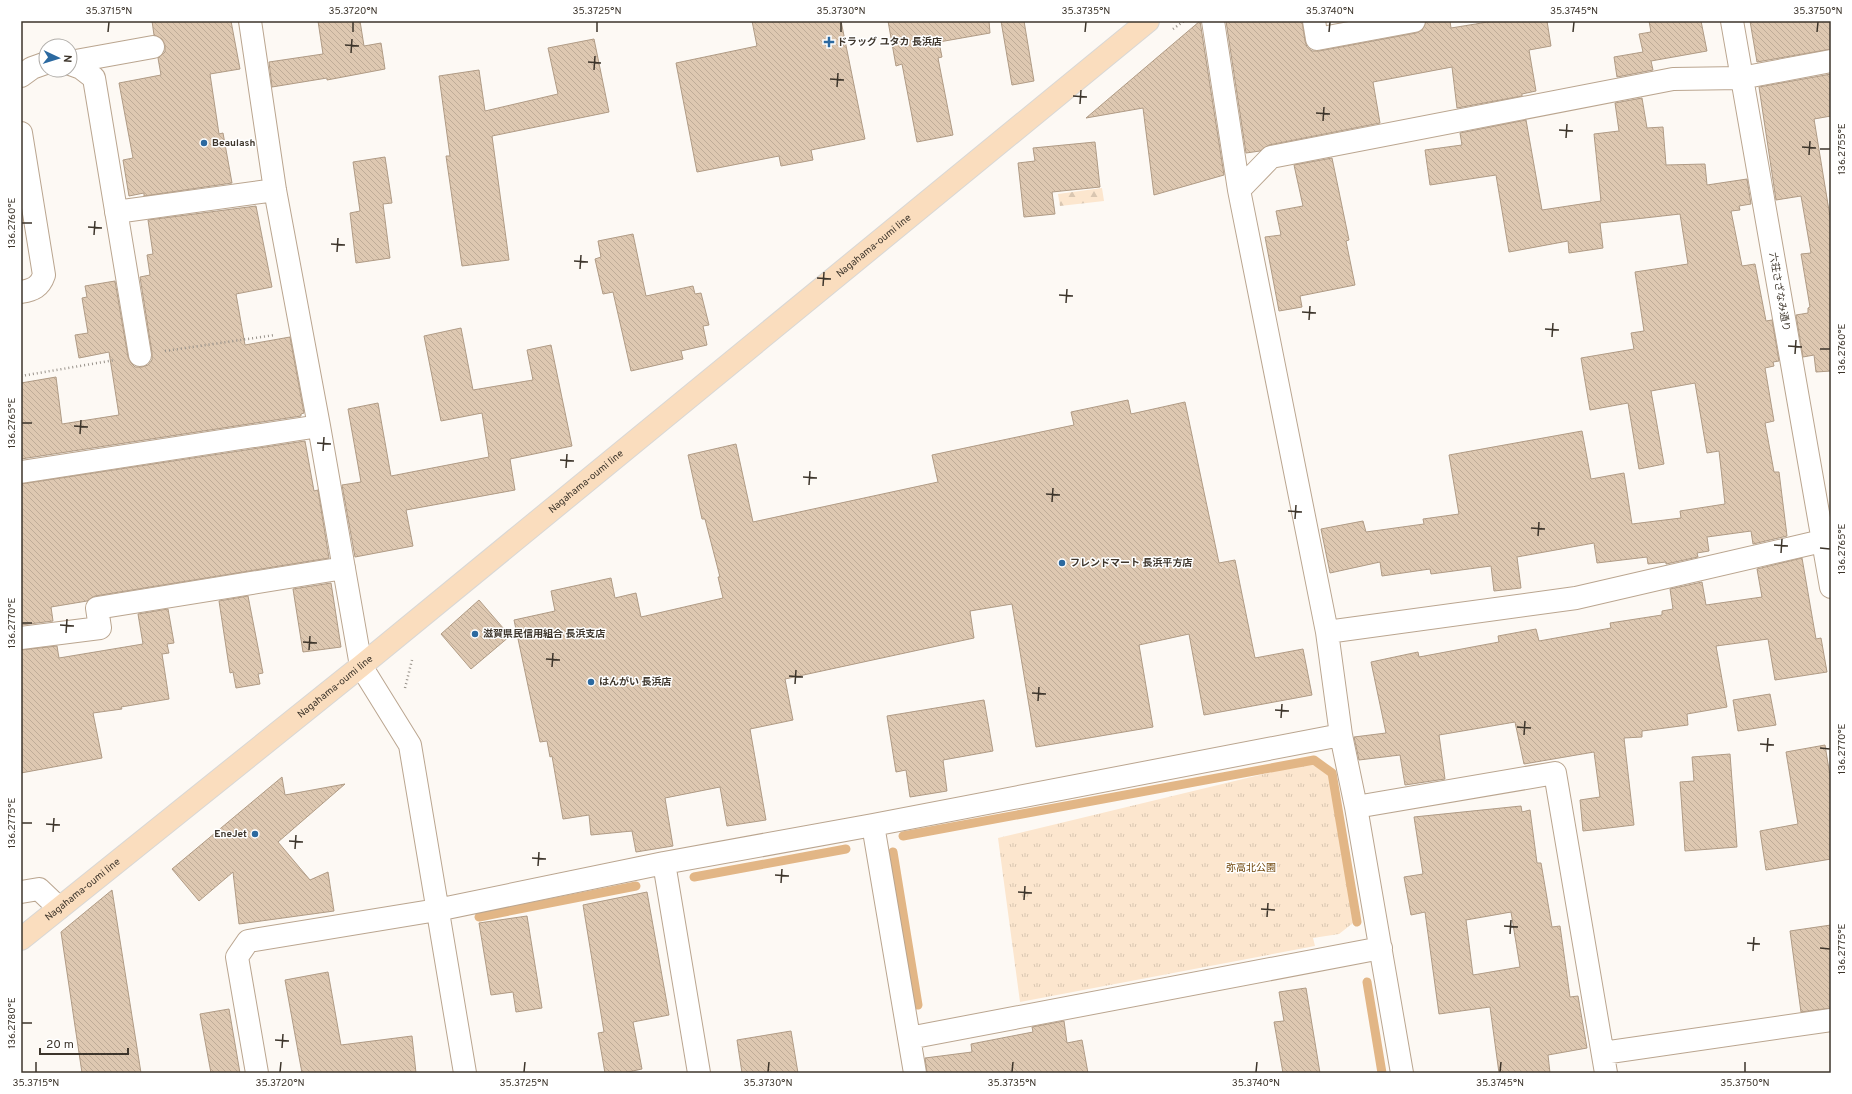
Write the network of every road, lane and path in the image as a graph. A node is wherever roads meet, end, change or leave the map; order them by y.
1 (250, 21) edge
2 (1148, 21) edge
3 (1213, 21) edge
4 (1314, 21) edge
5 (1414, 21) edge
6 (1732, 21) edge
7 (153, 47) dead end
8 (78, 61) edge
9 (1831, 61) edge
10 (38, 66) edge
11 (78, 67) edge
12 (21, 76) edge
13 (1741, 78) junction
14 (21, 132) edge
15 (275, 190) junction
16 (1239, 190) junction
17 (116, 212) junction
18 (21, 292) edge
19 (140, 355) dead end
20 (319, 426) junction
21 (21, 472) edge
22 (1824, 530) edge
23 (344, 568) junction
24 (1831, 587) edge
25 (1327, 632) junction
26 (21, 638) edge
27 (361, 666) junction
28 (1341, 735) junction
29 (1356, 807) junction
30 (873, 825) junction
31 (664, 863) junction
32 (21, 892) edge
33 (59, 908) junction
34 (437, 910) junction
35 (21, 939) edge
36 (1381, 948) junction
37 (1831, 1020) edge
38 (909, 1038) junction
39 (1605, 1063) edge
40 (257, 1073) edge
41 (465, 1073) edge
42 (699, 1073) edge
43 (914, 1073) edge
44 (1402, 1073) edge

1 - 15 street
2 - 27 main road, Nagahama-oumi line
3 - 16 street
4 - 5 street
6 - 13 street, 六荘さざなみ通り
7 - 8 street
9 - 13 street
10 - 12 street
11 - 17 street
13 - 16 street
13 - 22 street, 六荘さざなみ通り
14 - 18 street
15 - 17 street
15 - 20 street
16 - 25 street
17 - 19 street
20 - 21 street
20 - 23 street
22 - 24 street, 六荘さざなみ通り
22 - 25 street
23 - 26 street
23 - 27 street
25 - 28 street
27 - 33 main road, Nagahama-oumi line
27 - 34 street
28 - 29 street
28 - 30 street
29 - 36 street
29 - 39 street
30 - 31 street
30 - 38 street
31 - 34 street
31 - 42 street
32 - 33 street
33 - 35 main road, Nagahama-oumi line
34 - 40 street
34 - 41 street
36 - 38 street
36 - 44 street
37 - 39 street
38 - 43 street

